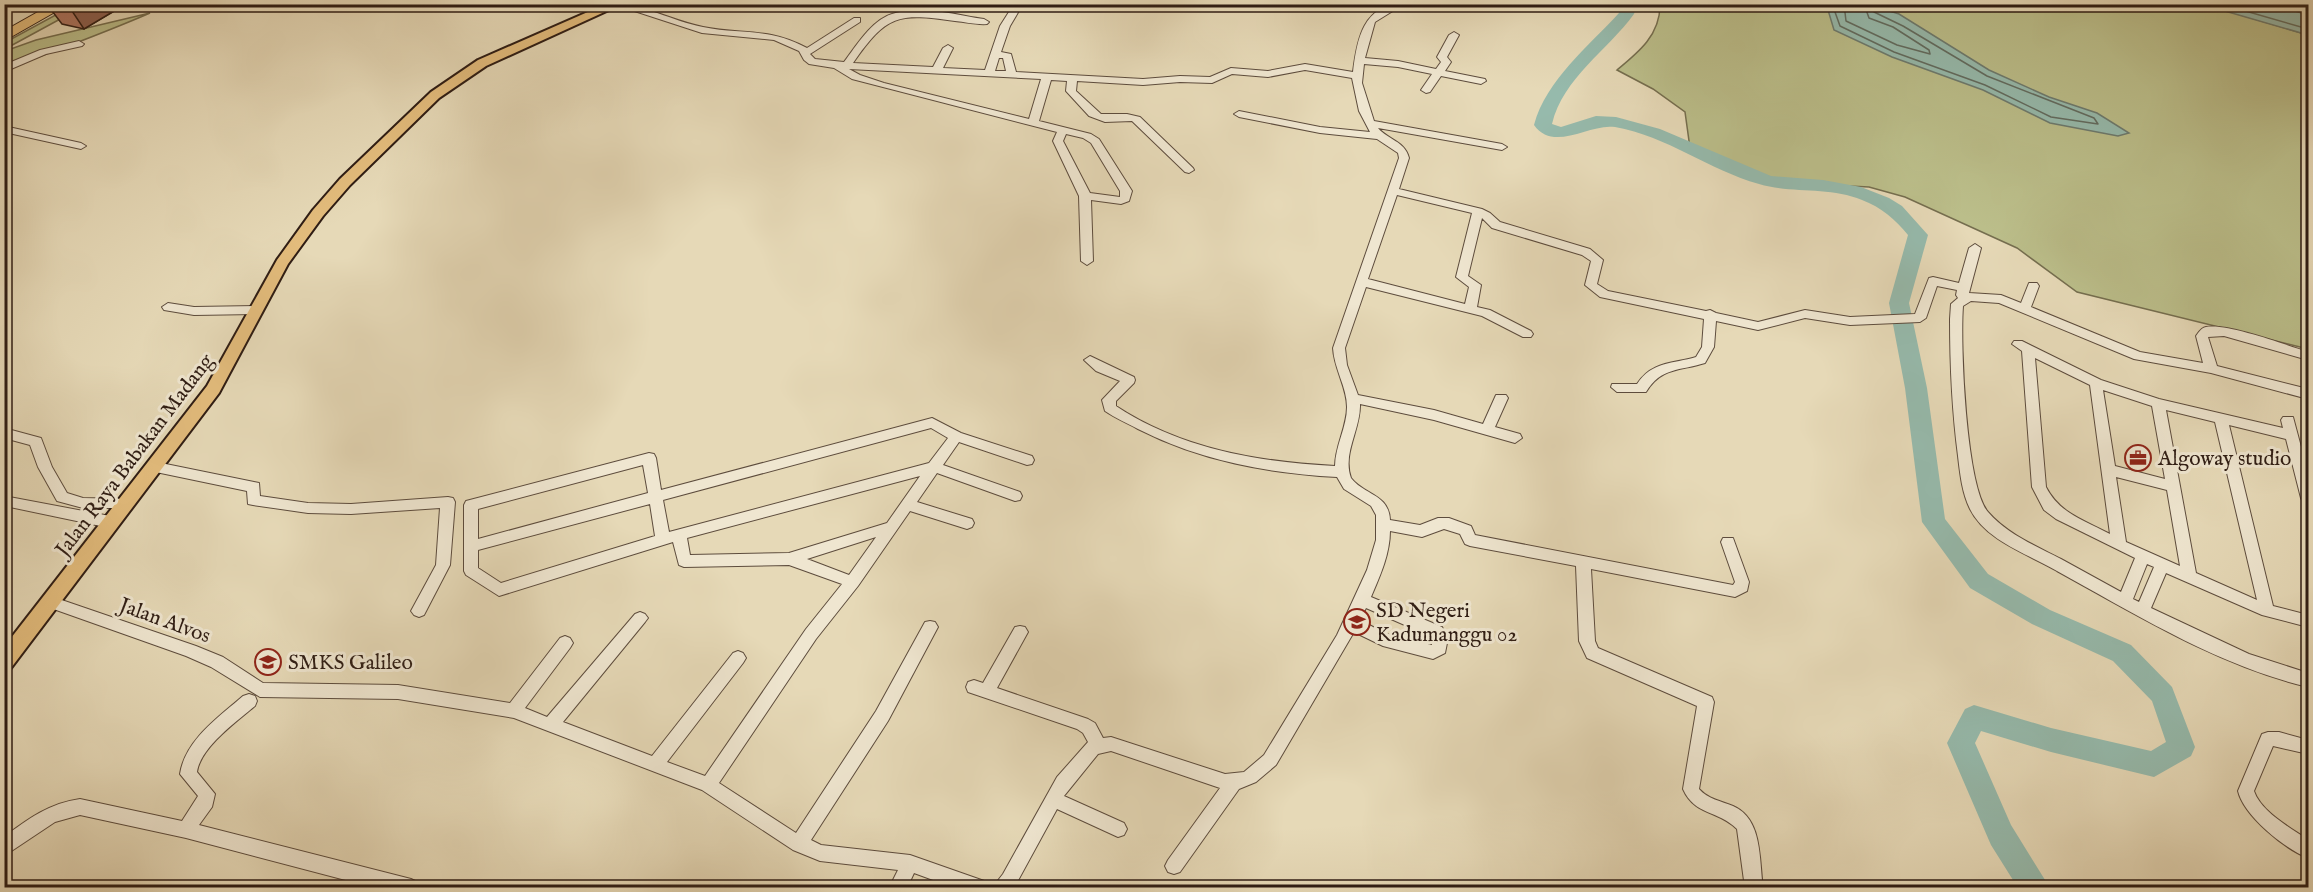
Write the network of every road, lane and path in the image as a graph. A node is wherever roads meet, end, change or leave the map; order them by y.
1 (36, 4) edge
2 (63, 4) edge
3 (617, 4) edge
4 (1019, 4) edge
5 (1400, 4) edge
6 (857, 20) dead end
7 (4, 22) edge
8 (984, 22) dead end
9 (1454, 35) dead end
10 (79, 44) dead end
11 (5, 46) edge
12 (948, 48) dead end
13 (805, 53) junction
14 (994, 54) junction
15 (1361, 62) junction
16 (842, 65) junction
17 (4, 69) edge
18 (938, 70) junction
19 (1437, 72) junction
20 (989, 74) junction
21 (1011, 74) junction
22 (1047, 76) junction
23 (1357, 76) junction
24 (1072, 77) junction
25 (1481, 81) dead end
26 (1426, 90) dead end
27 (1239, 114) dead end
28 (1034, 122) junction
29 (4, 129) edge
30 (1063, 129) junction
31 (1374, 130) junction
32 (81, 146) dead end
33 (1502, 147) dead end
34 (1189, 170) dead end
35 (1394, 190) junction
36 (1085, 196) junction
37 (1478, 211) junction
38 (1975, 248) dead end
39 (1086, 261) dead end
40 (1363, 282) junction
41 (2033, 286) dead end
42 (1963, 294) junction
43 (168, 307) dead end
44 (2025, 308) junction
45 (257, 309) junction
46 (1470, 309) junction
47 (1710, 314) junction
48 (1527, 334) dead end
49 (2308, 356) edge
50 (1090, 360) dead end
51 (2211, 369) junction
52 (2096, 383) junction
53 (1617, 387) dead end
54 (2308, 394) edge
55 (1352, 398) junction
56 (1501, 398) dead end
57 (2158, 403) junction
58 (2221, 418) junction
59 (2288, 420) dead end
60 (1488, 431) junction
61 (4, 433) edge
62 (2290, 435) junction
63 (956, 436) junction
64 (1515, 438) dead end
65 (1027, 460) dead end
66 (156, 467) junction
67 (934, 467) junction
68 (2108, 470) junction
69 (1342, 472) junction
70 (2173, 486) junction
71 (1015, 496) dead end
72 (656, 497) junction
73 (2308, 498) edge
74 (5, 501) edge
75 (124, 504) junction
76 (907, 505) junction
77 (110, 522) junction
78 (967, 523) dead end
79 (1384, 524) junction
80 (891, 527) junction
81 (679, 535) junction
82 (663, 539) junction
83 (1728, 542) dead end
84 (2119, 544) junction
85 (472, 546) junction
86 (2143, 556) junction
87 (789, 558) junction
88 (1583, 562) junction
89 (2162, 565) junction
90 (2190, 578) junction
91 (853, 582) junction
92 (1362, 600) junction
93 (50, 602) junction
94 (2124, 602) junction
95 (420, 611) dead end
96 (2142, 611) junction
97 (2267, 611) junction
98 (640, 618) dead end
99 (2308, 621) edge
100 (1350, 622) junction
101 (930, 627) dead end
102 (1020, 632) dead end
103 (565, 643) dead end
104 (738, 658) dead end
105 (4, 662) edge
106 (2308, 680) edge
107 (254, 695) junction
108 (514, 711) junction
109 (552, 723) junction
110 (1098, 745) junction
111 (2308, 747) edge
112 (656, 764) junction
113 (1233, 782) junction
114 (708, 785) junction
115 (1053, 799) junction
116 (1118, 829) dead end
117 (186, 830) junction
118 (800, 844) junction
119 (4, 848) edge
120 (2308, 850) edge
121 (909, 863) junction
122 (1174, 866) dead end
123 (411, 888) edge
124 (898, 888) edge
125 (981, 888) edge
126 (1002, 888) edge
127 (1754, 888) edge

1 - 7 highway
2 - 11 highway
3 - 13 street
3 - 45 main road, Jalan Raya Babakan Madang
4 - 14 street
5 - 15 street
6 - 13 street
8 - 16 street
9 - 19 street
10 - 17 street
12 - 18 street
13 - 16 street
14 - 20 street
14 - 21 street
15 - 19 street
15 - 23 street
16 - 18 street
16 - 28 street
18 - 20 street
19 - 25 street
19 - 26 street
20 - 21 street
21 - 22 street
22 - 24 street
22 - 28 street
23 - 24 street
23 - 31 street
24 - 34 street
27 - 31 street
28 - 30 street
29 - 32 street
30 - 36 street
30 - 36 street
31 - 33 street
31 - 35 street
35 - 37 street
35 - 40 street
36 - 39 street
37 - 46 street
37 - 47 street
38 - 42 street
40 - 46 street
40 - 55 street
41 - 44 street
42 - 44 street
42 - 47 street
42 - 94 street
43 - 45 street
44 - 51 street
45 - 66 main road, Jalan Raya Babakan Madang
46 - 48 street
47 - 53 street
49 - 51 street
50 - 69 street
51 - 54 street
52 - 57 street
52 - 68 street
52 - 84 street
55 - 60 street
55 - 69 street
56 - 60 street
57 - 58 street
57 - 70 street
58 - 62 street
58 - 97 street
59 - 62 street
60 - 64 street
61 - 75 street
62 - 73 street
63 - 65 street
63 - 67 street
63 - 72 street
66 - 75 main road, Jalan Raya Babakan Madang
66 - 95 street
67 - 71 street
67 - 76 street
67 - 81 street
68 - 70 street
68 - 84 street
69 - 79 street
70 - 90 street
72 - 82 street
72 - 85 street
72 - 85 street
74 - 77 street
75 - 77 main road, Jalan Raya Babakan Madang
76 - 78 street
76 - 80 street
77 - 93 main road, Jalan Raya Babakan Madang
79 - 88 street
79 - 92 street
80 - 87 street
80 - 91 street
81 - 82 street
81 - 87 street
82 - 85 street
83 - 88 street
84 - 86 street
86 - 89 street
86 - 94 street
87 - 91 street
88 - 127 street
89 - 90 street
89 - 96 street
90 - 97 street
91 - 114 street
92 - 100 street
92 - 100 street
93 - 105 main road, Jalan Raya Babakan Madang
93 - 107 street, Jalan Alvos
94 - 96 street
96 - 106 street
97 - 99 street
98 - 109 street
100 - 113 street
101 - 118 street
102 - 110 street
103 - 108 street
104 - 112 street
107 - 108 street
107 - 117 street
108 - 109 street
109 - 112 street
110 - 113 street
110 - 115 street
111 - 120 street
112 - 114 street
113 - 122 street
114 - 118 street
115 - 116 street
115 - 126 street
117 - 119 street
117 - 123 street
118 - 121 street
121 - 124 street
121 - 125 street

